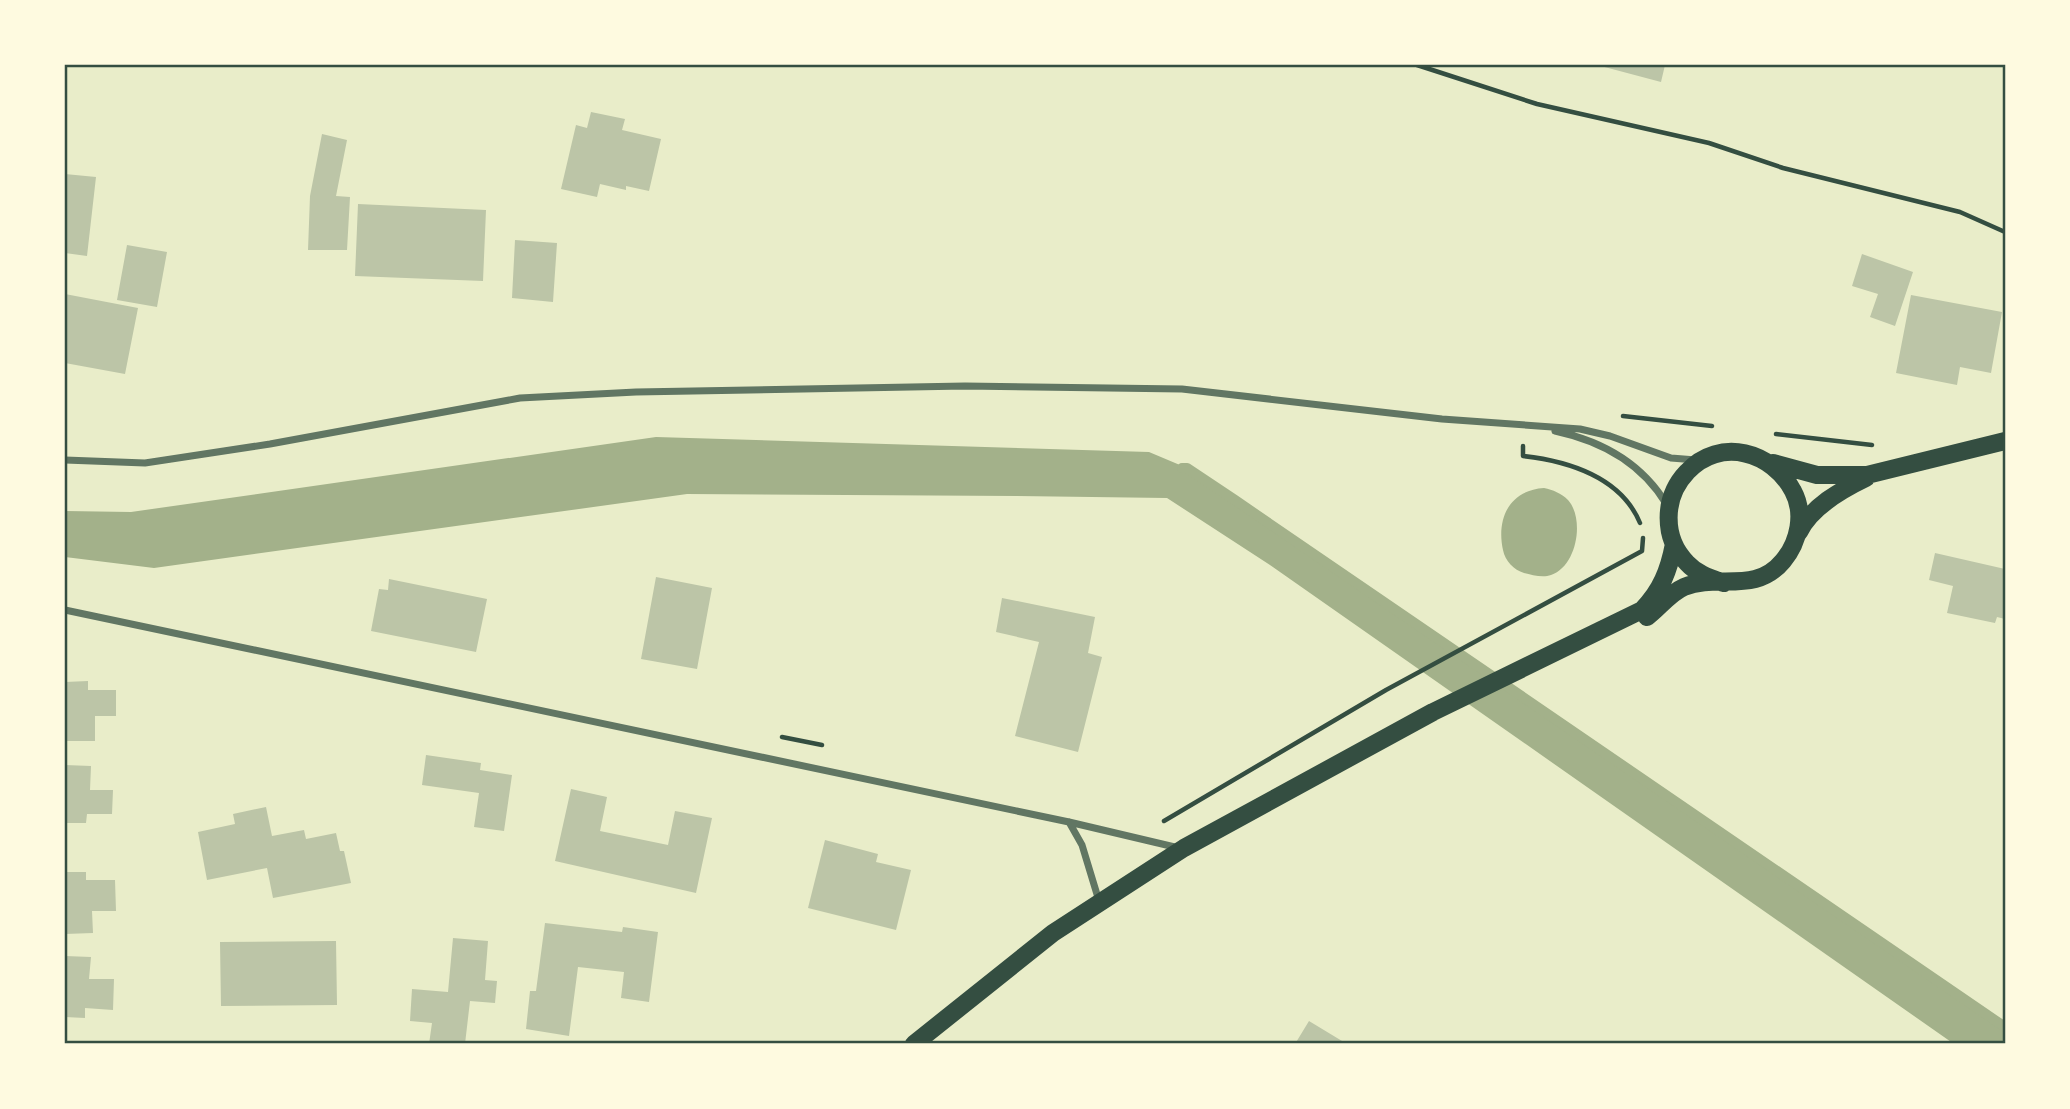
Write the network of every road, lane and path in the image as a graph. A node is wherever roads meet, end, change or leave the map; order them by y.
1 (1417, 65) edge
2 (2005, 232) edge
3 (1618, 415) dead end
4 (1524, 425) junction
5 (1712, 426) dead end
6 (1766, 433) dead end
7 (2005, 441) edge
8 (1873, 446) dead end
9 (1705, 459) junction
10 (65, 460) edge
11 (1769, 462) junction
12 (1879, 473) junction
13 (1669, 507) junction
14 (1795, 543) junction
15 (1674, 544) junction
16 (1724, 583) junction
17 (65, 610) edge
18 (1559, 651) junction
19 (1167, 821) dead end
20 (1069, 822) junction
21 (1184, 848) junction
22 (1099, 902) junction
23 (914, 1044) edge

1 - 2 path
3 - 5 path
4 - 9 street
4 - 10 street
4 - 13 street
4 - 19 path
6 - 8 path
7 - 12 main road
9 - 11 main road
9 - 13 main road
11 - 12 main road
11 - 14 main road
12 - 14 main road
13 - 15 main road
14 - 16 main road
15 - 16 main road
15 - 18 main road
16 - 18 main road
17 - 20 street
18 - 21 main road
20 - 21 street
20 - 22 street
21 - 22 main road
22 - 23 main road

